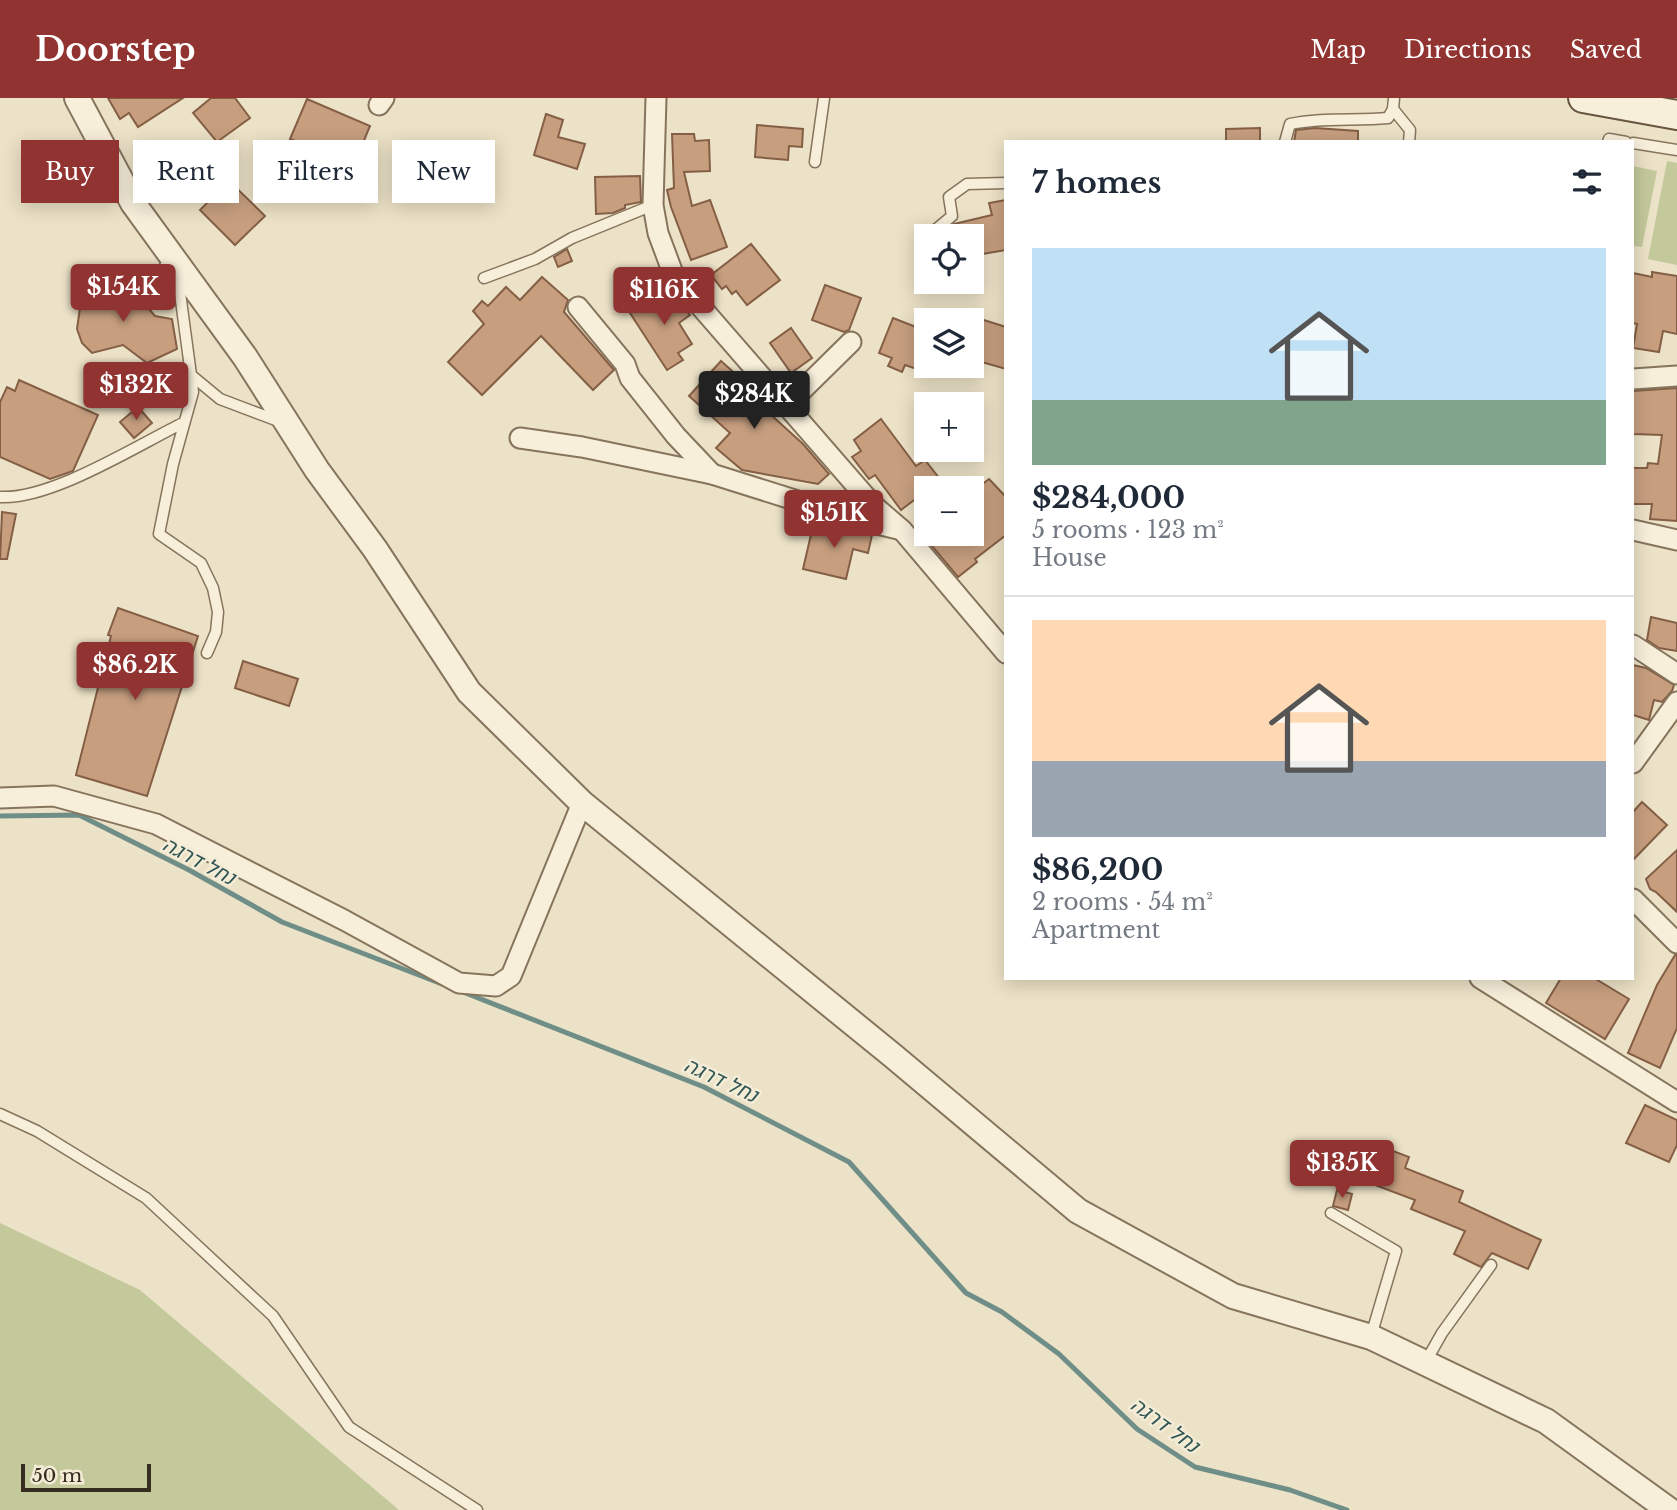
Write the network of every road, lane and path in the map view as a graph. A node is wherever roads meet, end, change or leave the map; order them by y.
1 (77, 98) edge
2 (656, 98) edge
3 (824, 98) edge
4 (1583, 98) edge
5 (1393, 103) edge
6 (1677, 115) edge
7 (1286, 140) edge
8 (1409, 140) edge
9 (1634, 143) edge
10 (1677, 150) edge
11 (815, 162) dead end
12 (1004, 183) edge
13 (133, 203) junction
14 (653, 205) junction
15 (942, 224) edge
16 (484, 278) dead end
17 (578, 307) dead end
18 (851, 342) dead end
19 (191, 375) junction
20 (1677, 376) edge
21 (1634, 379) edge
22 (788, 405) junction
23 (183, 424) junction
24 (288, 425) junction
25 (520, 438) dead end
26 (712, 474) junction
27 (0, 497) edge
28 (902, 530) junction
29 (1634, 530) edge
30 (1677, 540) edge
31 (1634, 646) edge
32 (1004, 651) edge
33 (207, 653) dead end
34 (1677, 674) edge
35 (1677, 702) edge
36 (1636, 753) edge
37 (0, 798) edge
38 (582, 803) junction
39 (1634, 899) edge
40 (1677, 943) edge
41 (1483, 980) edge
42 (1677, 1101) edge
43 (0, 1114) edge
44 (1331, 1213) dead end
45 (1491, 1265) dead end
46 (1371, 1336) junction
47 (1425, 1363) junction
48 (477, 1510) edge
49 (1669, 1510) edge

1 - 13 street
2 - 14 street
3 - 11 lane
4 - 6 main road
5 - 7 lane
5 - 8 lane
9 - 10 lane
12 - 15 lane
13 - 19 lane
13 - 24 street
14 - 16 lane
14 - 22 street
17 - 26 street
18 - 22 street
19 - 23 lane
19 - 24 lane
20 - 21 street
22 - 28 street
23 - 27 lane
23 - 33 lane
24 - 38 street
25 - 26 street
26 - 28 street
28 - 32 street
29 - 30 street
31 - 34 street
35 - 36 street
37 - 38 street
38 - 46 street
39 - 40 street
41 - 42 street
43 - 48 lane
44 - 46 lane
45 - 47 lane
46 - 47 street
47 - 49 street

